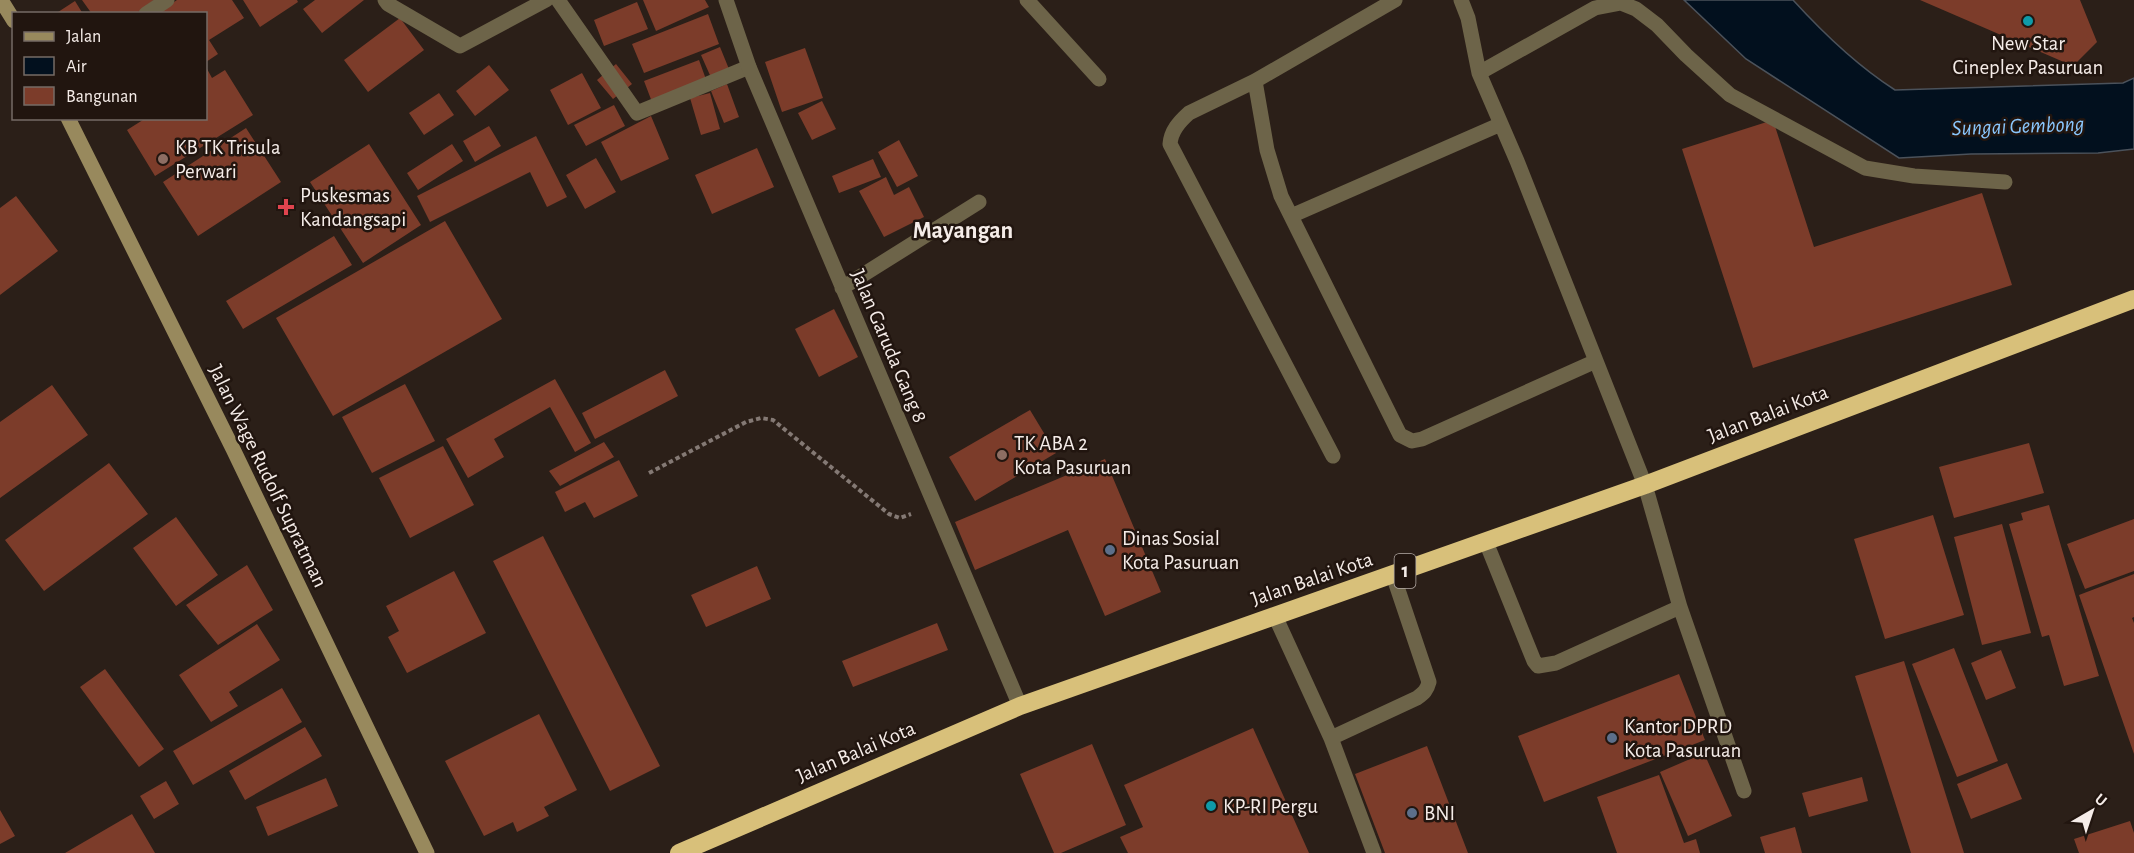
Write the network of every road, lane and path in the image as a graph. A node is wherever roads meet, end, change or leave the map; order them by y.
1 (1, 0) edge
2 (167, 0) edge
3 (385, 0) edge
4 (546, 0) edge
5 (558, 0) edge
6 (726, 0) edge
7 (1027, 0) edge
8 (1395, 0) edge
9 (1461, 0) edge
10 (149, 12) edge
11 (12, 18) edge
12 (749, 67) junction
13 (1479, 73) junction
14 (1099, 80) dead end
15 (1255, 81) junction
16 (69, 120) edge
17 (1501, 124) junction
18 (2005, 182) dead end
19 (979, 202) dead end
20 (1291, 216) junction
21 (842, 288) junction
22 (2134, 299) edge
23 (1596, 361) junction
24 (1333, 456) dead end
25 (649, 473) dead end
26 (1645, 485) junction
27 (935, 506) junction
28 (1486, 543) junction
29 (1393, 575) junction
30 (1680, 607) junction
31 (1275, 616) junction
32 (1020, 706) junction
33 (1331, 738) junction
34 (1744, 791) dead end
35 (428, 853) edge
36 (680, 853) edge
37 (1374, 853) edge

1 - 11 main road
2 - 10 street
3 - 4 street
5 - 12 street
6 - 12 street, Jalan Garuda Gang 8
7 - 14 street
8 - 15 street
9 - 13 street
12 - 21 street, Jalan Garuda Gang 8
13 - 17 street
13 - 18 street
15 - 20 street
15 - 24 street
16 - 35 main road, Jalan Wage Rudolf Supratman
17 - 20 street
17 - 23 street
19 - 21 street
20 - 23 street
21 - 27 street, Jalan Garuda Gang 8
22 - 26 highway, Jalan Balai Kota / 1
23 - 26 street
25 - 27 path
26 - 28 highway, Jalan Balai Kota / 1
26 - 30 street
27 - 32 street, Jalan Garuda Gang 8
28 - 29 highway, Jalan Balai Kota / 1
28 - 30 street
29 - 31 highway, Jalan Balai Kota / 1
29 - 33 street
30 - 34 street
31 - 32 highway, Jalan Balai Kota / 1
31 - 33 street
32 - 36 highway, Jalan Balai Kota / 1
33 - 37 street

